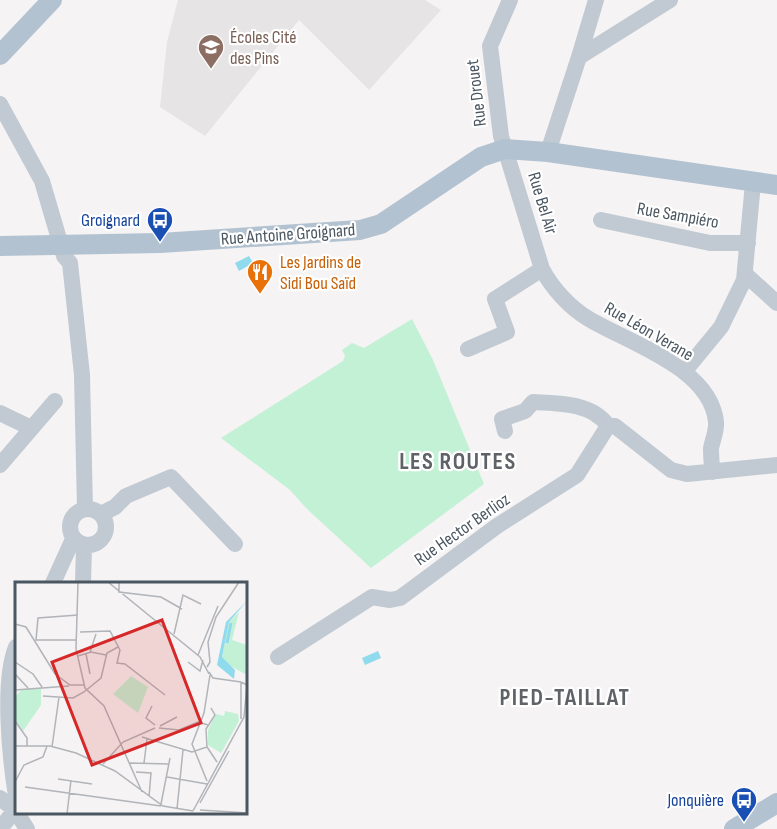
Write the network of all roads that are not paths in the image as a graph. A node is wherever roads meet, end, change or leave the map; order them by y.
1 (52, 0) edge
2 (510, 0) edge
3 (596, 0) edge
4 (670, 0) edge
5 (0, 55) edge
6 (579, 57) junction
7 (0, 104) edge
8 (505, 149) junction
9 (548, 152) junction
10 (753, 183) junction
11 (777, 185) edge
12 (601, 220) dead end
13 (748, 243) junction
14 (0, 246) edge
15 (69, 251) junction
16 (543, 269) junction
17 (745, 274) junction
18 (777, 303) edge
19 (468, 349) dead end
20 (684, 372) junction
21 (55, 401) dead end
22 (0, 413) edge
23 (608, 426) junction
24 (31, 428) junction
25 (505, 431) dead end
26 (0, 465) edge
27 (777, 465) edge
28 (712, 472) junction
29 (85, 509) junction
30 (101, 514) junction
31 (78, 542) junction
32 (235, 544) dead end
33 (53, 582) edge
34 (83, 582) edge
35 (15, 650) edge
36 (278, 657) dead end
37 (15, 790) edge
38 (0, 798) edge
39 (15, 801) edge
40 (15, 803) edge
41 (777, 803) edge
42 (21, 814) edge
43 (0, 829) edge
44 (27, 829) edge
45 (734, 829) edge

1 - 5 main road
2 - 8 street, Rue Drouet
3 - 6 street
4 - 6 street
6 - 9 street
7 - 15 street
8 - 9 main road, Rue Antoine Groignard
8 - 15 main road, Rue Antoine Groignard
8 - 16 street, Rue Bel Air
9 - 10 main road, Rue Antoine Groignard
10 - 11 main road, Rue Antoine Groignard
10 - 13 street
12 - 13 street, Rue Sampiéro
13 - 17 street
14 - 15 main road, Rue Antoine Groignard
15 - 29 street
16 - 19 street
16 - 20 street, Rue Léon Verane
17 - 18 street
17 - 20 street
20 - 28 street, Rue Léon Verane
21 - 24 street
22 - 24 street
23 - 25 street
23 - 28 street
23 - 36 street, Rue Hector Berlioz
24 - 26 street
27 - 28 street
29 - 30 street
29 - 31 street
30 - 31 street
30 - 32 street
31 - 33 street
31 - 34 street
35 - 37 street
38 - 39 street
40 - 43 street
41 - 45 main road
42 - 44 street

